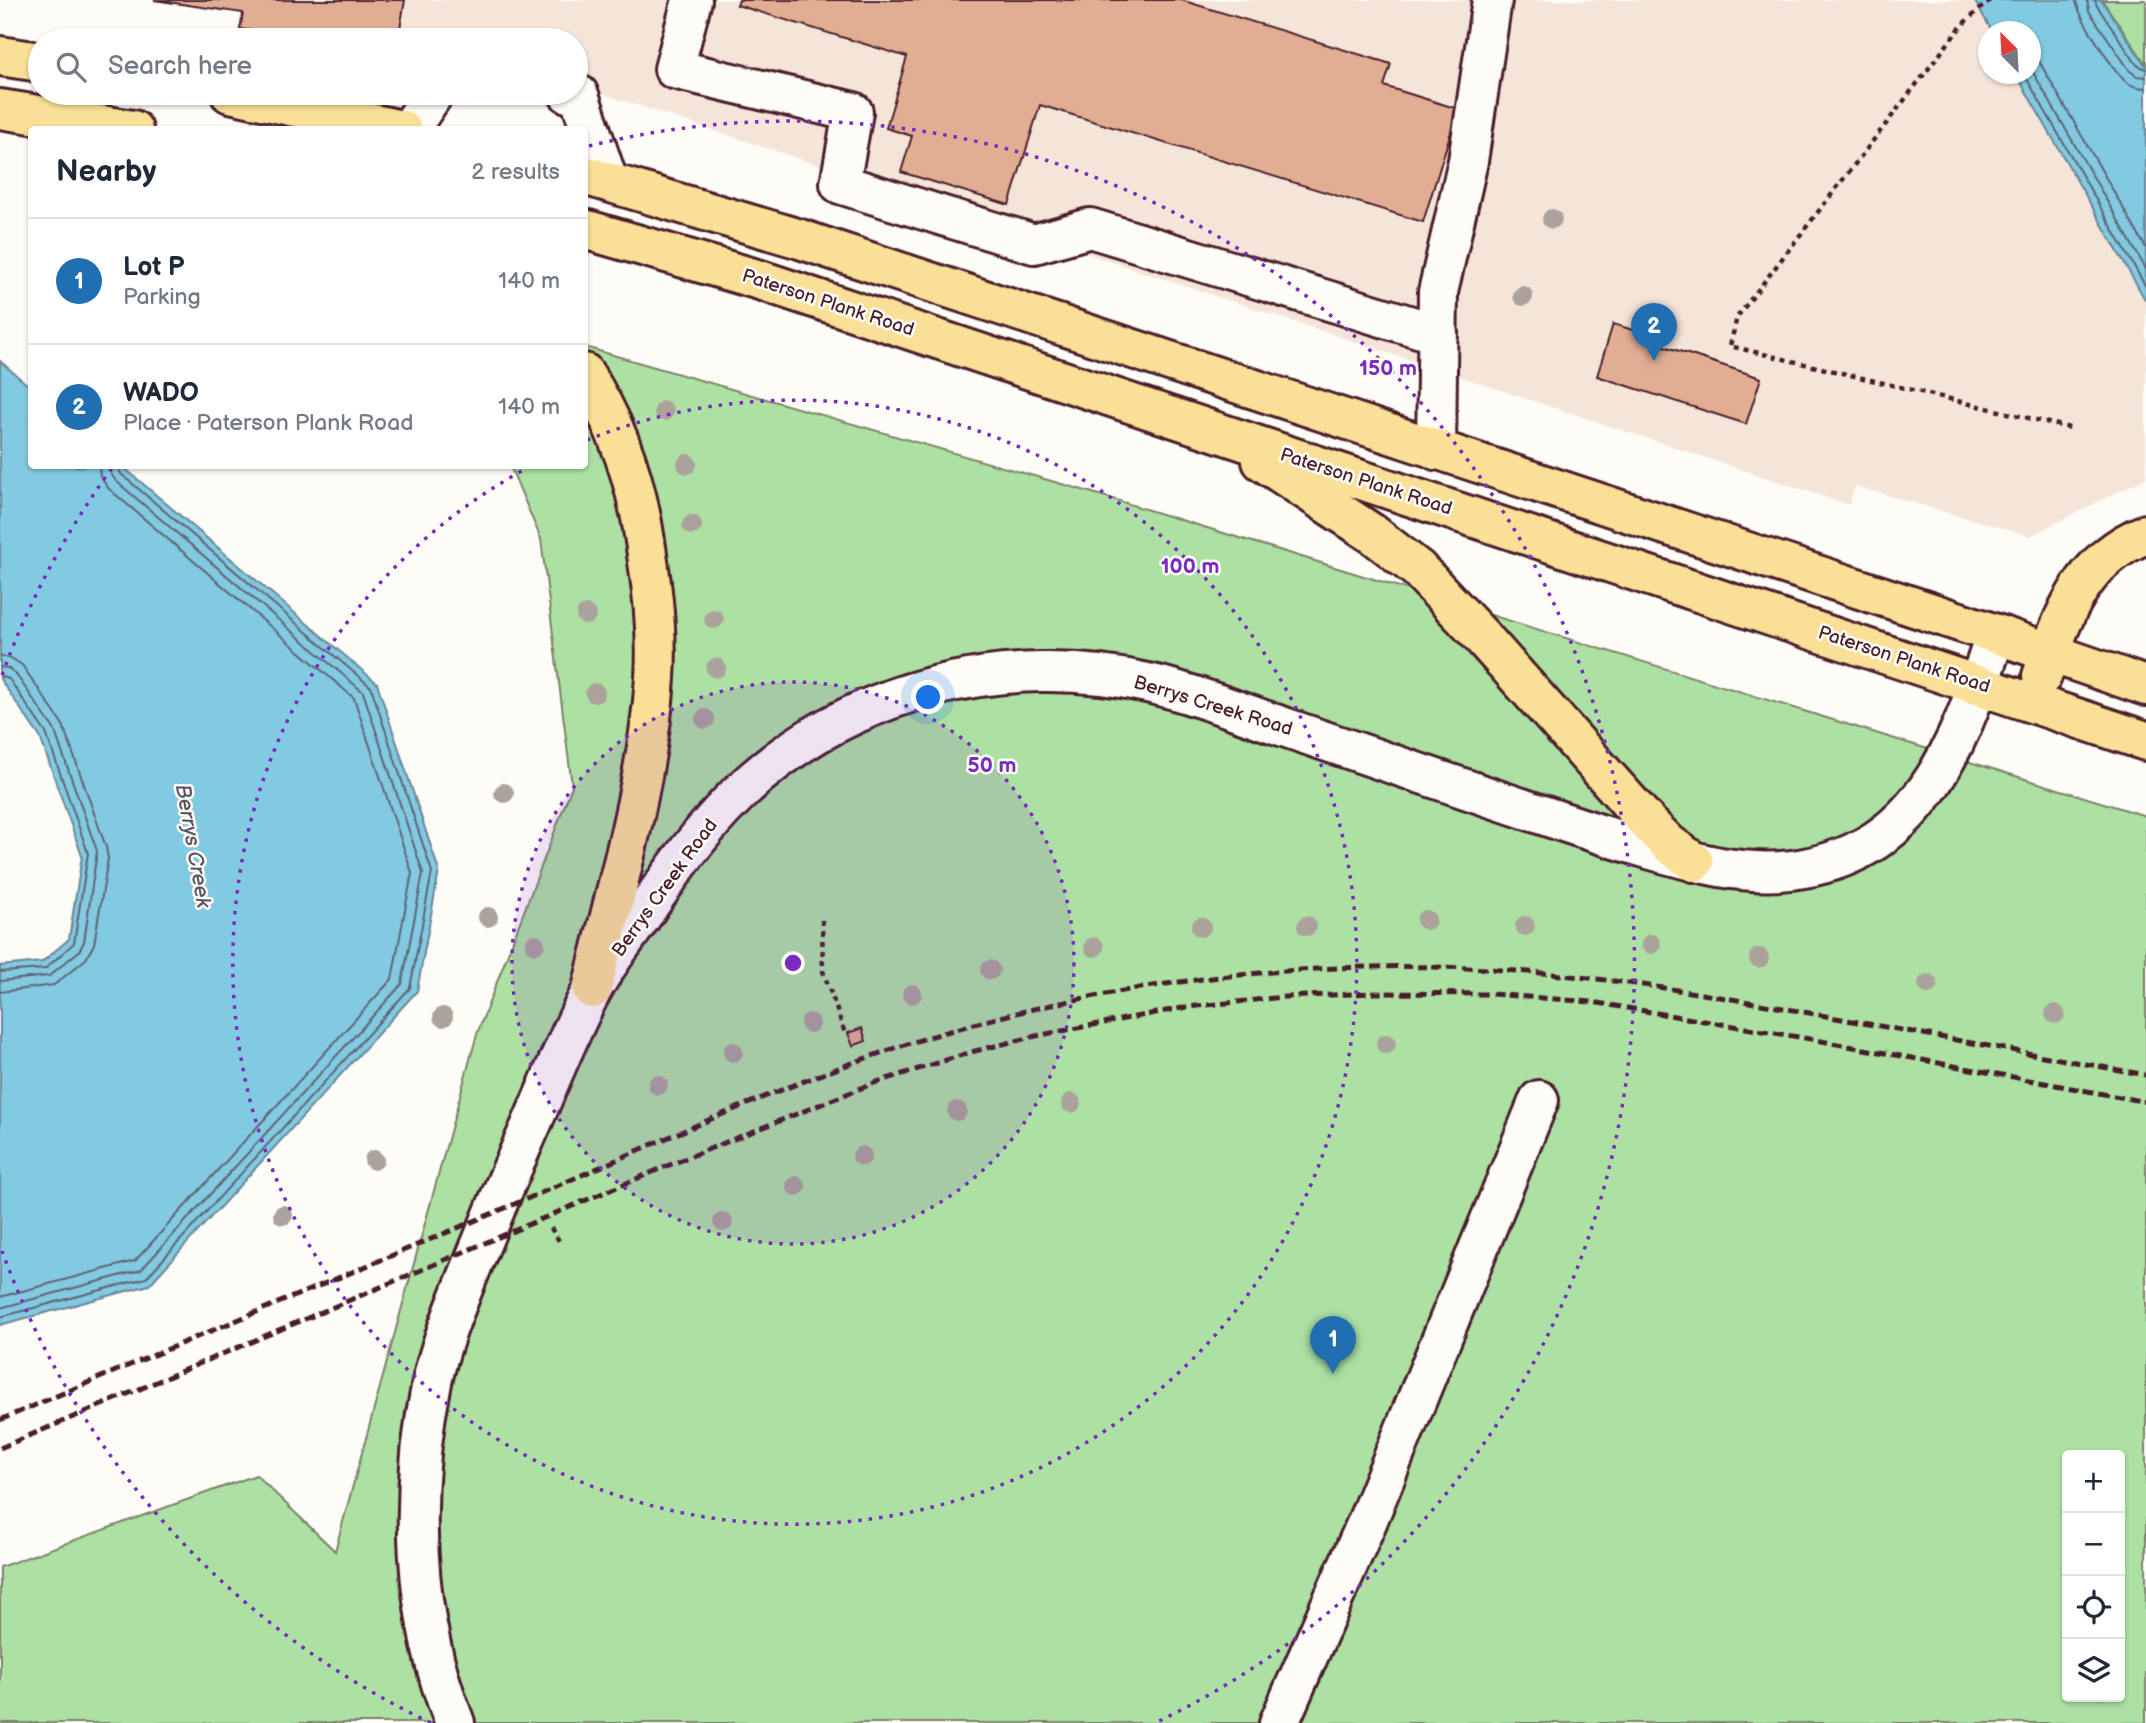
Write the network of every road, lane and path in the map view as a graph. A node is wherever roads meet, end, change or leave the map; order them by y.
1 (692, 0) edge
2 (1492, 0) edge
3 (1990, 0) edge
4 (0, 56) edge
5 (28, 60) edge
6 (286, 105) edge
7 (426, 105) edge
8 (581, 105) edge
9 (0, 109) edge
10 (108, 126) edge
11 (383, 126) edge
12 (412, 126) edge
13 (585, 126) edge
14 (588, 139) edge
15 (596, 178) edge
16 (588, 230) edge
17 (1438, 334) junction
18 (588, 380) edge
19 (2070, 429) dead end
20 (1218, 432) junction
21 (1436, 450) junction
22 (2146, 534) edge
23 (1996, 634) junction
24 (2050, 653) junction
25 (1979, 684) junction
26 (2146, 685) edge
27 (2032, 704) junction
28 (2146, 741) edge
29 (1694, 862) junction
30 (822, 920) dead end
31 (592, 989) junction
32 (845, 1033) dead end
33 (1539, 1100) dead end
34 (551, 1228) dead end
35 (561, 1244) dead end
36 (455, 1723) edge
37 (1279, 1723) edge

1 - 17 street
2 - 17 street
3 - 19 path
4 - 5 main road
6 - 11 main road
7 - 12 street
8 - 13 street
9 - 10 main road
14 - 15 street
15 - 21 main road
16 - 20 main road, Paterson Plank Road
17 - 21 street
18 - 31 main road
20 - 25 main road, Paterson Plank Road
20 - 29 main road
21 - 23 main road
22 - 24 main road
23 - 24 main road
23 - 25 street, Berrys Creek Road
24 - 26 main road
24 - 27 main road
25 - 27 main road, Paterson Plank Road
25 - 29 street, Berrys Creek Road
27 - 28 main road, Paterson Plank Road
29 - 31 street, Berrys Creek Road
30 - 32 path
31 - 36 street, Berrys Creek Road
33 - 37 street
34 - 35 path

